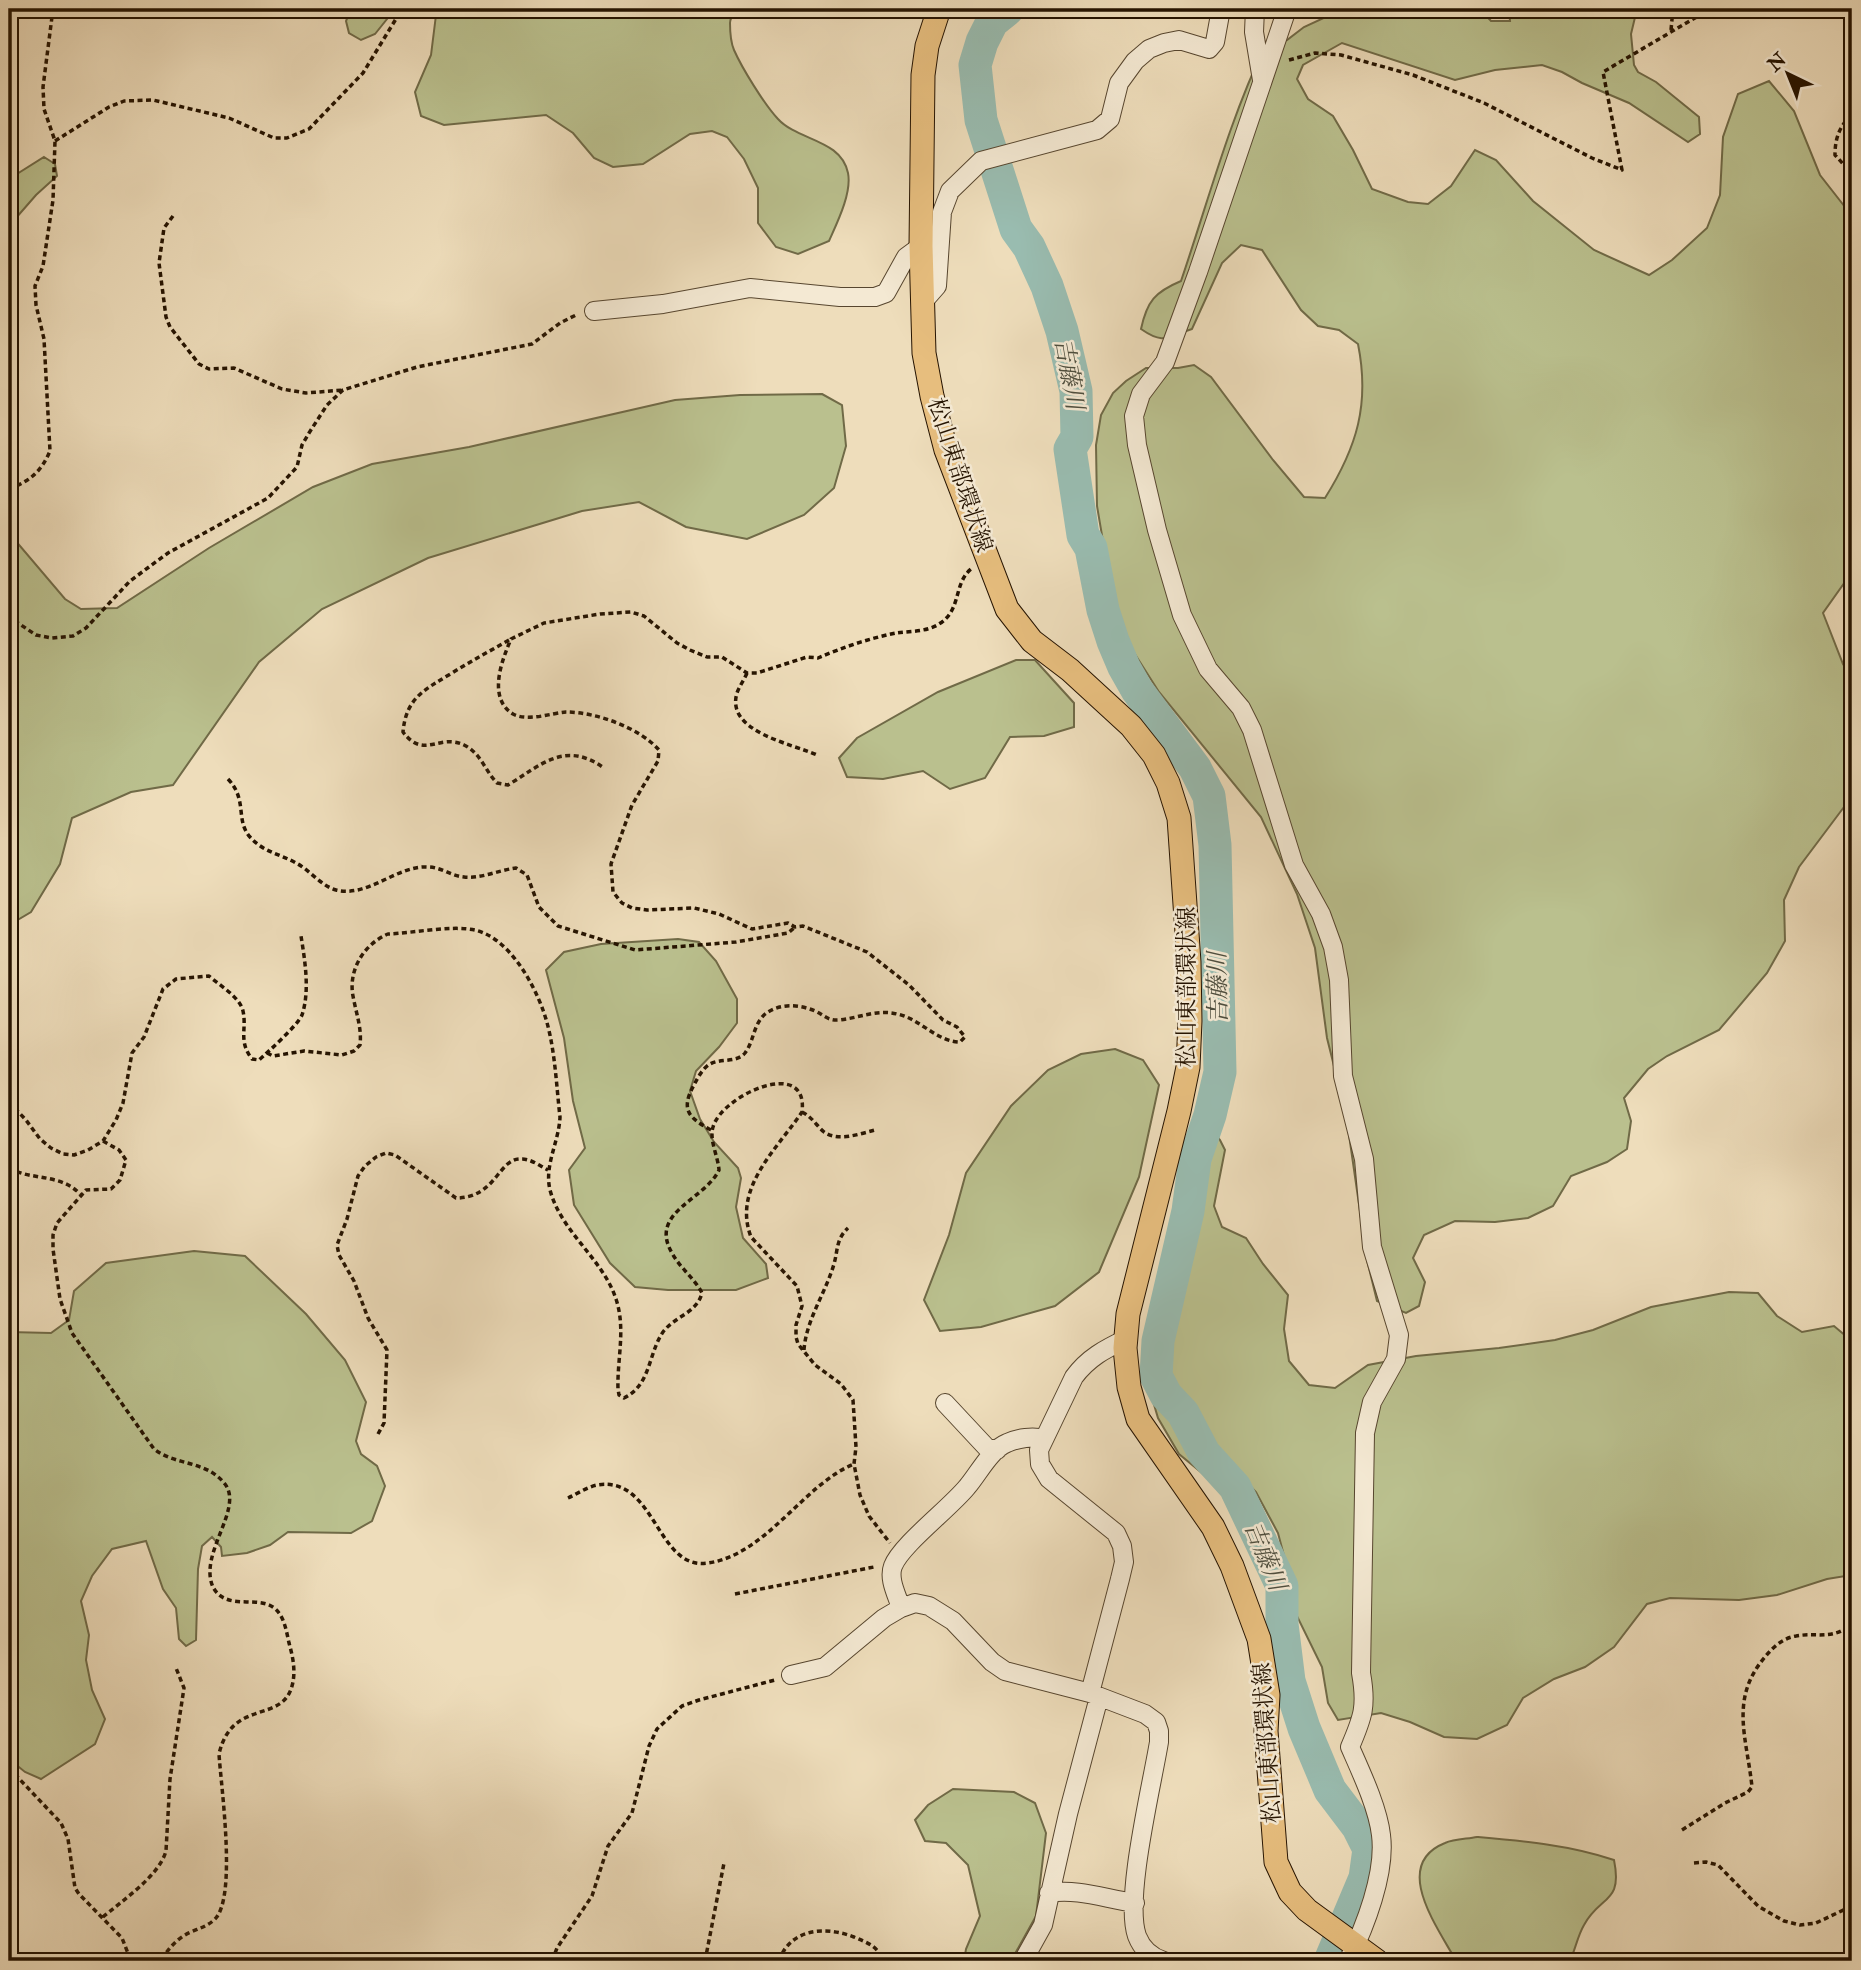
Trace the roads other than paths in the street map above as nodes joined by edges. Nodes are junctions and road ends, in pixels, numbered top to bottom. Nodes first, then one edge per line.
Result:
1 (939, 9) edge
2 (1221, 9) edge
3 (1255, 9) edge
4 (1287, 9) edge
5 (1262, 80) junction
6 (921, 246) junction
7 (923, 302) junction
8 (594, 311) road end
9 (1126, 1339) junction
10 (945, 1403) dead end
11 (1044, 1440) junction
12 (997, 1450) junction
13 (901, 1608) junction
14 (791, 1675) road end
15 (1094, 1695) junction
16 (1049, 1893) junction
17 (1135, 1903) junction
18 (1348, 1945) edge
19 (1139, 1954) edge
20 (1023, 1961) edge
21 (1164, 1961) edge
22 (1377, 1961) edge

1 - 6 main road, 松山東部環状線
2 - 7 street
3 - 5 street
4 - 5 street
5 - 18 street
6 - 7 main road, 松山東部環状線
6 - 8 street
7 - 9 main road, 松山東部環状線
9 - 11 street
9 - 18 main road, 松山東部環状線
10 - 12 street
11 - 12 street
11 - 15 street
12 - 13 street
13 - 14 street
13 - 15 street
15 - 16 street
15 - 17 street
16 - 17 street
16 - 20 street
17 - 19 street
18 - 22 main road, 松山東部環状線
19 - 21 street

